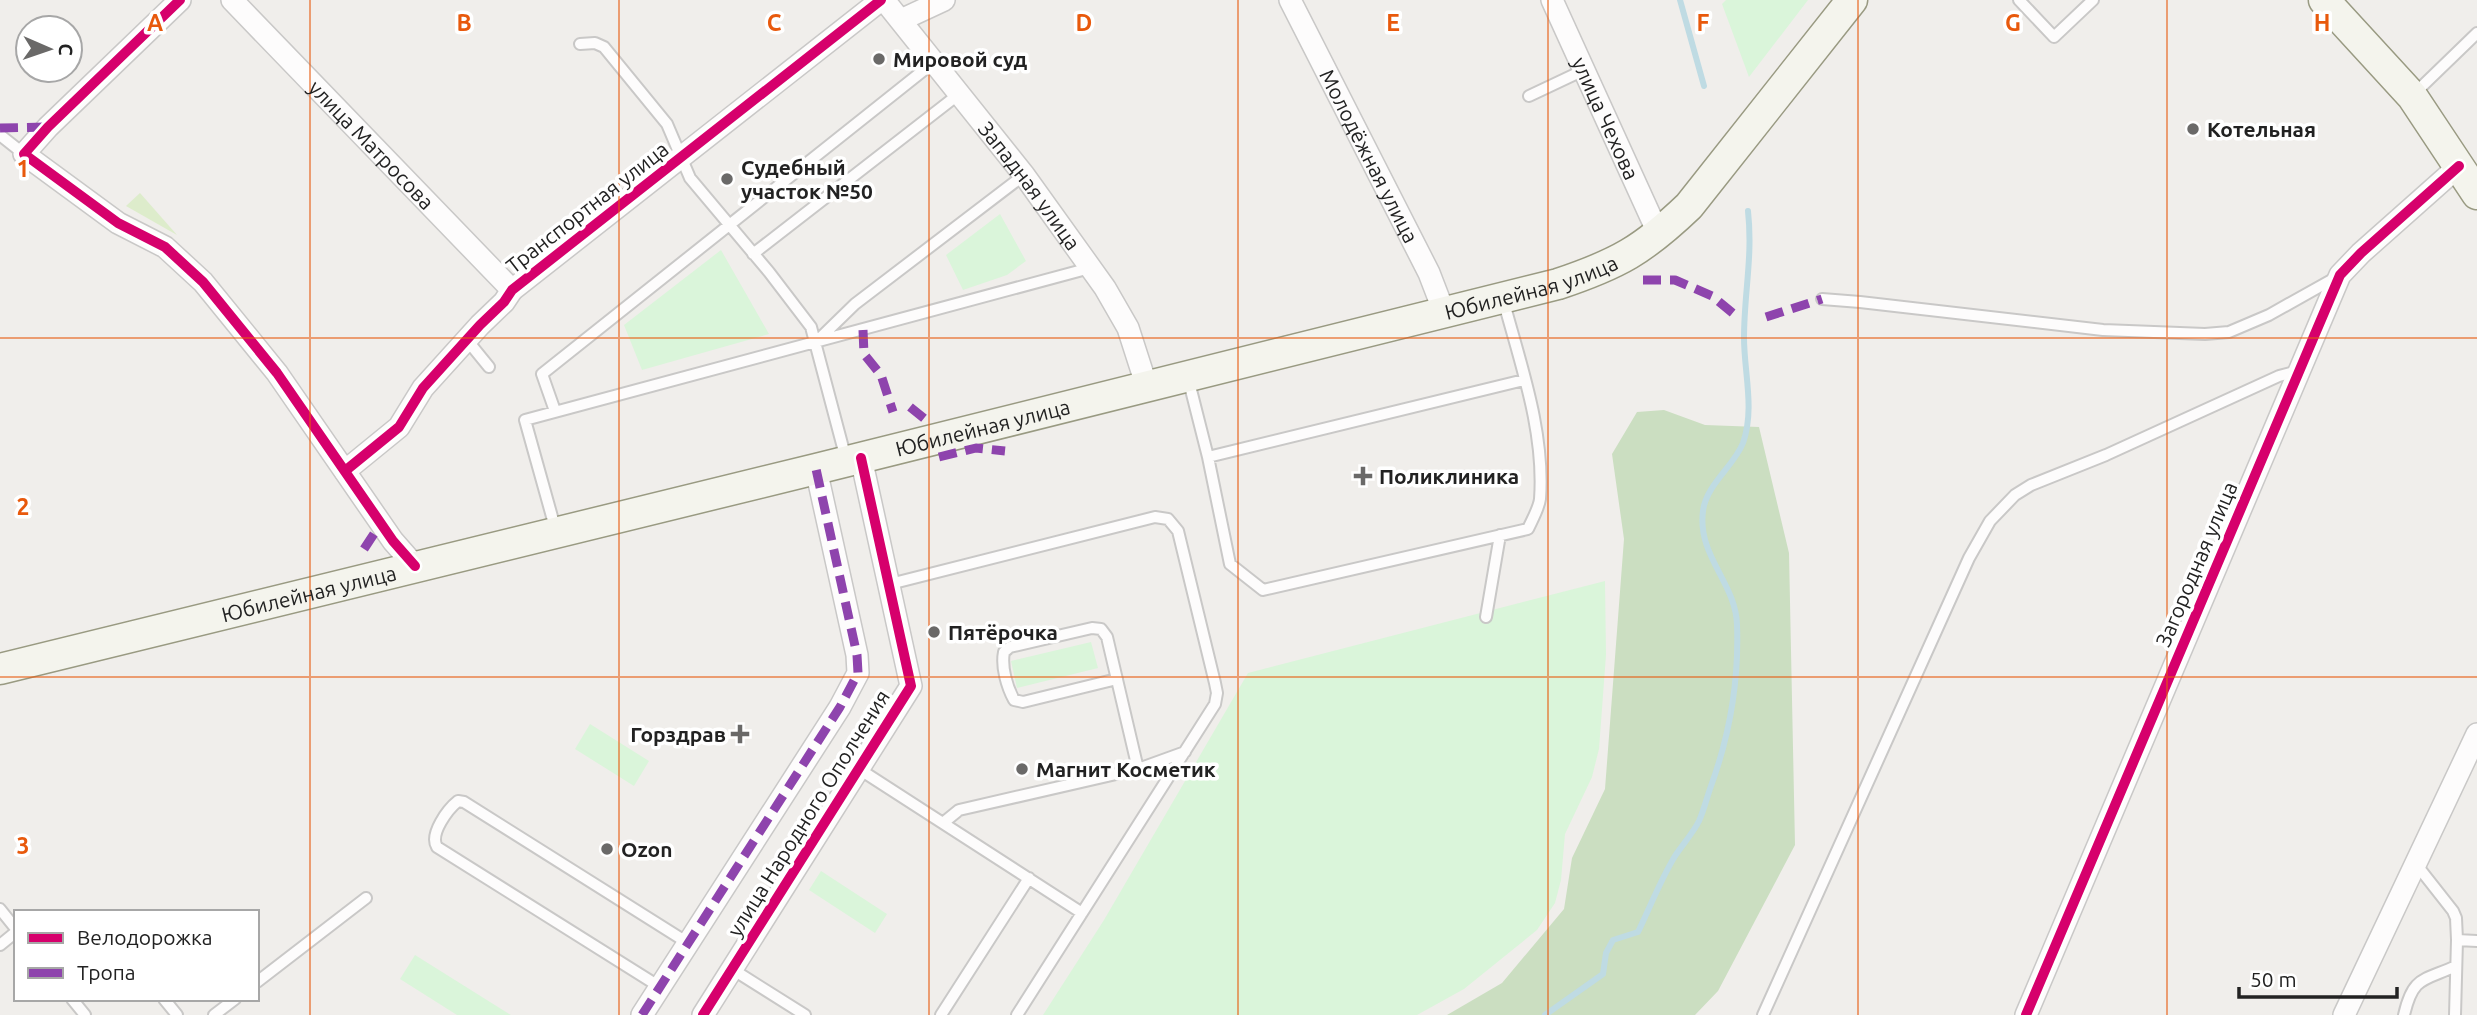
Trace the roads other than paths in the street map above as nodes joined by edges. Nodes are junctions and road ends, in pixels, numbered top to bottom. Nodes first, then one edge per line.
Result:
1 (180, 0) edge
2 (232, 0) edge
3 (883, 0) edge
4 (944, 0) edge
5 (1290, 0) edge
6 (1552, 0) edge
7 (1852, 0) edge
8 (2019, 0) edge
9 (2093, 0) edge
10 (2324, 0) edge
11 (901, 20) junction
12 (2477, 33) edge
13 (580, 44) dead end
14 (934, 62) junction
15 (1584, 70) junction
16 (959, 94) junction
17 (1529, 96) dead end
18 (2412, 96) junction
19 (0, 135) edge
20 (24, 153) junction
21 (681, 157) junction
22 (1024, 175) junction
23 (2471, 184) edge
24 (729, 225) junction
25 (1659, 235) junction
26 (753, 254) junction
27 (1090, 268) junction
28 (2340, 275) junction
29 (512, 290) junction
30 (1503, 298) junction
31 (1822, 299) dead end
32 (1444, 312) junction
33 (467, 340) junction
34 (815, 343) junction
35 (489, 366) dead end
36 (2299, 371) junction
37 (1188, 376) junction
38 (1524, 380) junction
39 (1147, 387) junction
40 (555, 411) junction
41 (1208, 457) junction
42 (854, 460) junction
43 (816, 469) junction
44 (345, 471) junction
45 (556, 532) junction
46 (1500, 535) junction
47 (415, 566) junction
48 (890, 584) junction
49 (1486, 617) dead end
50 (0, 668) edge
51 (1117, 679) junction
52 (2477, 734) edge
53 (1185, 752) junction
54 (859, 769) junction
55 (1138, 769) junction
56 (943, 824) junction
57 (2416, 864) junction
58 (1029, 878) junction
59 (366, 898) dead end
60 (0, 909) edge
61 (1082, 913) junction
62 (14, 927) edge
63 (14, 932) edge
64 (2457, 940) junction
65 (2477, 941) edge
66 (688, 943) junction
67 (0, 945) edge
68 (2456, 966) junction
69 (732, 969) junction
70 (259, 980) edge
71 (660, 987) junction
72 (74, 1001) edge
73 (166, 1001) edge
74 (232, 1001) edge
75 (85, 1015) edge
76 (177, 1015) edge
77 (214, 1015) edge
78 (642, 1015) edge
79 (703, 1015) edge
80 (804, 1015) edge
81 (941, 1015) edge
82 (1017, 1015) edge
83 (1763, 1015) edge
84 (2025, 1015) edge
85 (2344, 1015) edge
86 (2404, 1015) edge
87 (2455, 1015) edge

1 - 20 street
2 - 29 street, улица Матросова
3 - 11 street, Западная улица
3 - 21 street, Транспортная улица
4 - 11 street
5 - 32 street, Молодёжная улица
6 - 15 street, улица Чехова
7 - 25 main road, Юбилейная улица
8 - 9 lane
10 - 18 main road
11 - 14 street, Западная улица
12 - 18 lane
13 - 21 lane
14 - 16 street, Западная улица
14 - 24 lane
15 - 17 lane
15 - 25 street, улица Чехова
16 - 22 street, Западная улица
16 - 26 lane
18 - 23 main road
19 - 20 lane
20 - 44 street
21 - 24 lane
21 - 29 street, Транспортная улица
22 - 27 street, Западная улица
22 - 34 lane
23 - 28 street, Загородная улица
24 - 26 lane
24 - 40 lane
25 - 30 main road, Юбилейная улица
26 - 34 lane
27 - 34 lane
27 - 39 street, Западная улица
28 - 31 lane
28 - 36 street, Загородная улица
29 - 33 street, Транспортная улица
30 - 32 main road, Юбилейная улица
30 - 38 lane
32 - 37 main road, Юбилейная улица
33 - 35 lane
33 - 44 street, Транспортная улица
34 - 40 lane
34 - 42 lane
36 - 83 lane
36 - 84 street, Загородная улица
37 - 39 main road, Юбилейная улица
37 - 41 lane
38 - 41 lane
38 - 46 lane
39 - 42 main road, Юбилейная улица
40 - 45 lane
41 - 46 lane
42 - 43 main road, Юбилейная улица
42 - 48 street, улица Народного Ополчения
43 - 45 main road, Юбилейная улица
43 - 66 street, улица Народного Ополчения
44 - 47 street
45 - 47 main road, Юбилейная улица
46 - 49 lane
47 - 50 main road, Юбилейная улица
48 - 53 lane
48 - 54 street, улица Народного Ополчения
51 - 51 lane
51 - 55 lane
52 - 57 street
53 - 55 lane
53 - 61 lane
54 - 56 lane
54 - 69 street, улица Народного Ополчения
55 - 56 lane
56 - 58 lane
57 - 64 lane
57 - 85 street
58 - 61 lane
58 - 81 lane
59 - 70 lane
60 - 62 lane
61 - 82 lane
63 - 67 lane
64 - 65 lane
64 - 68 lane
66 - 71 street, улица Народного Ополчения
66 - 71 lane
68 - 86 lane
68 - 87 lane
69 - 79 street, улица Народного Ополчения
69 - 80 lane
71 - 78 street, улица Народного Ополчения
72 - 75 lane
73 - 76 lane
74 - 77 lane

